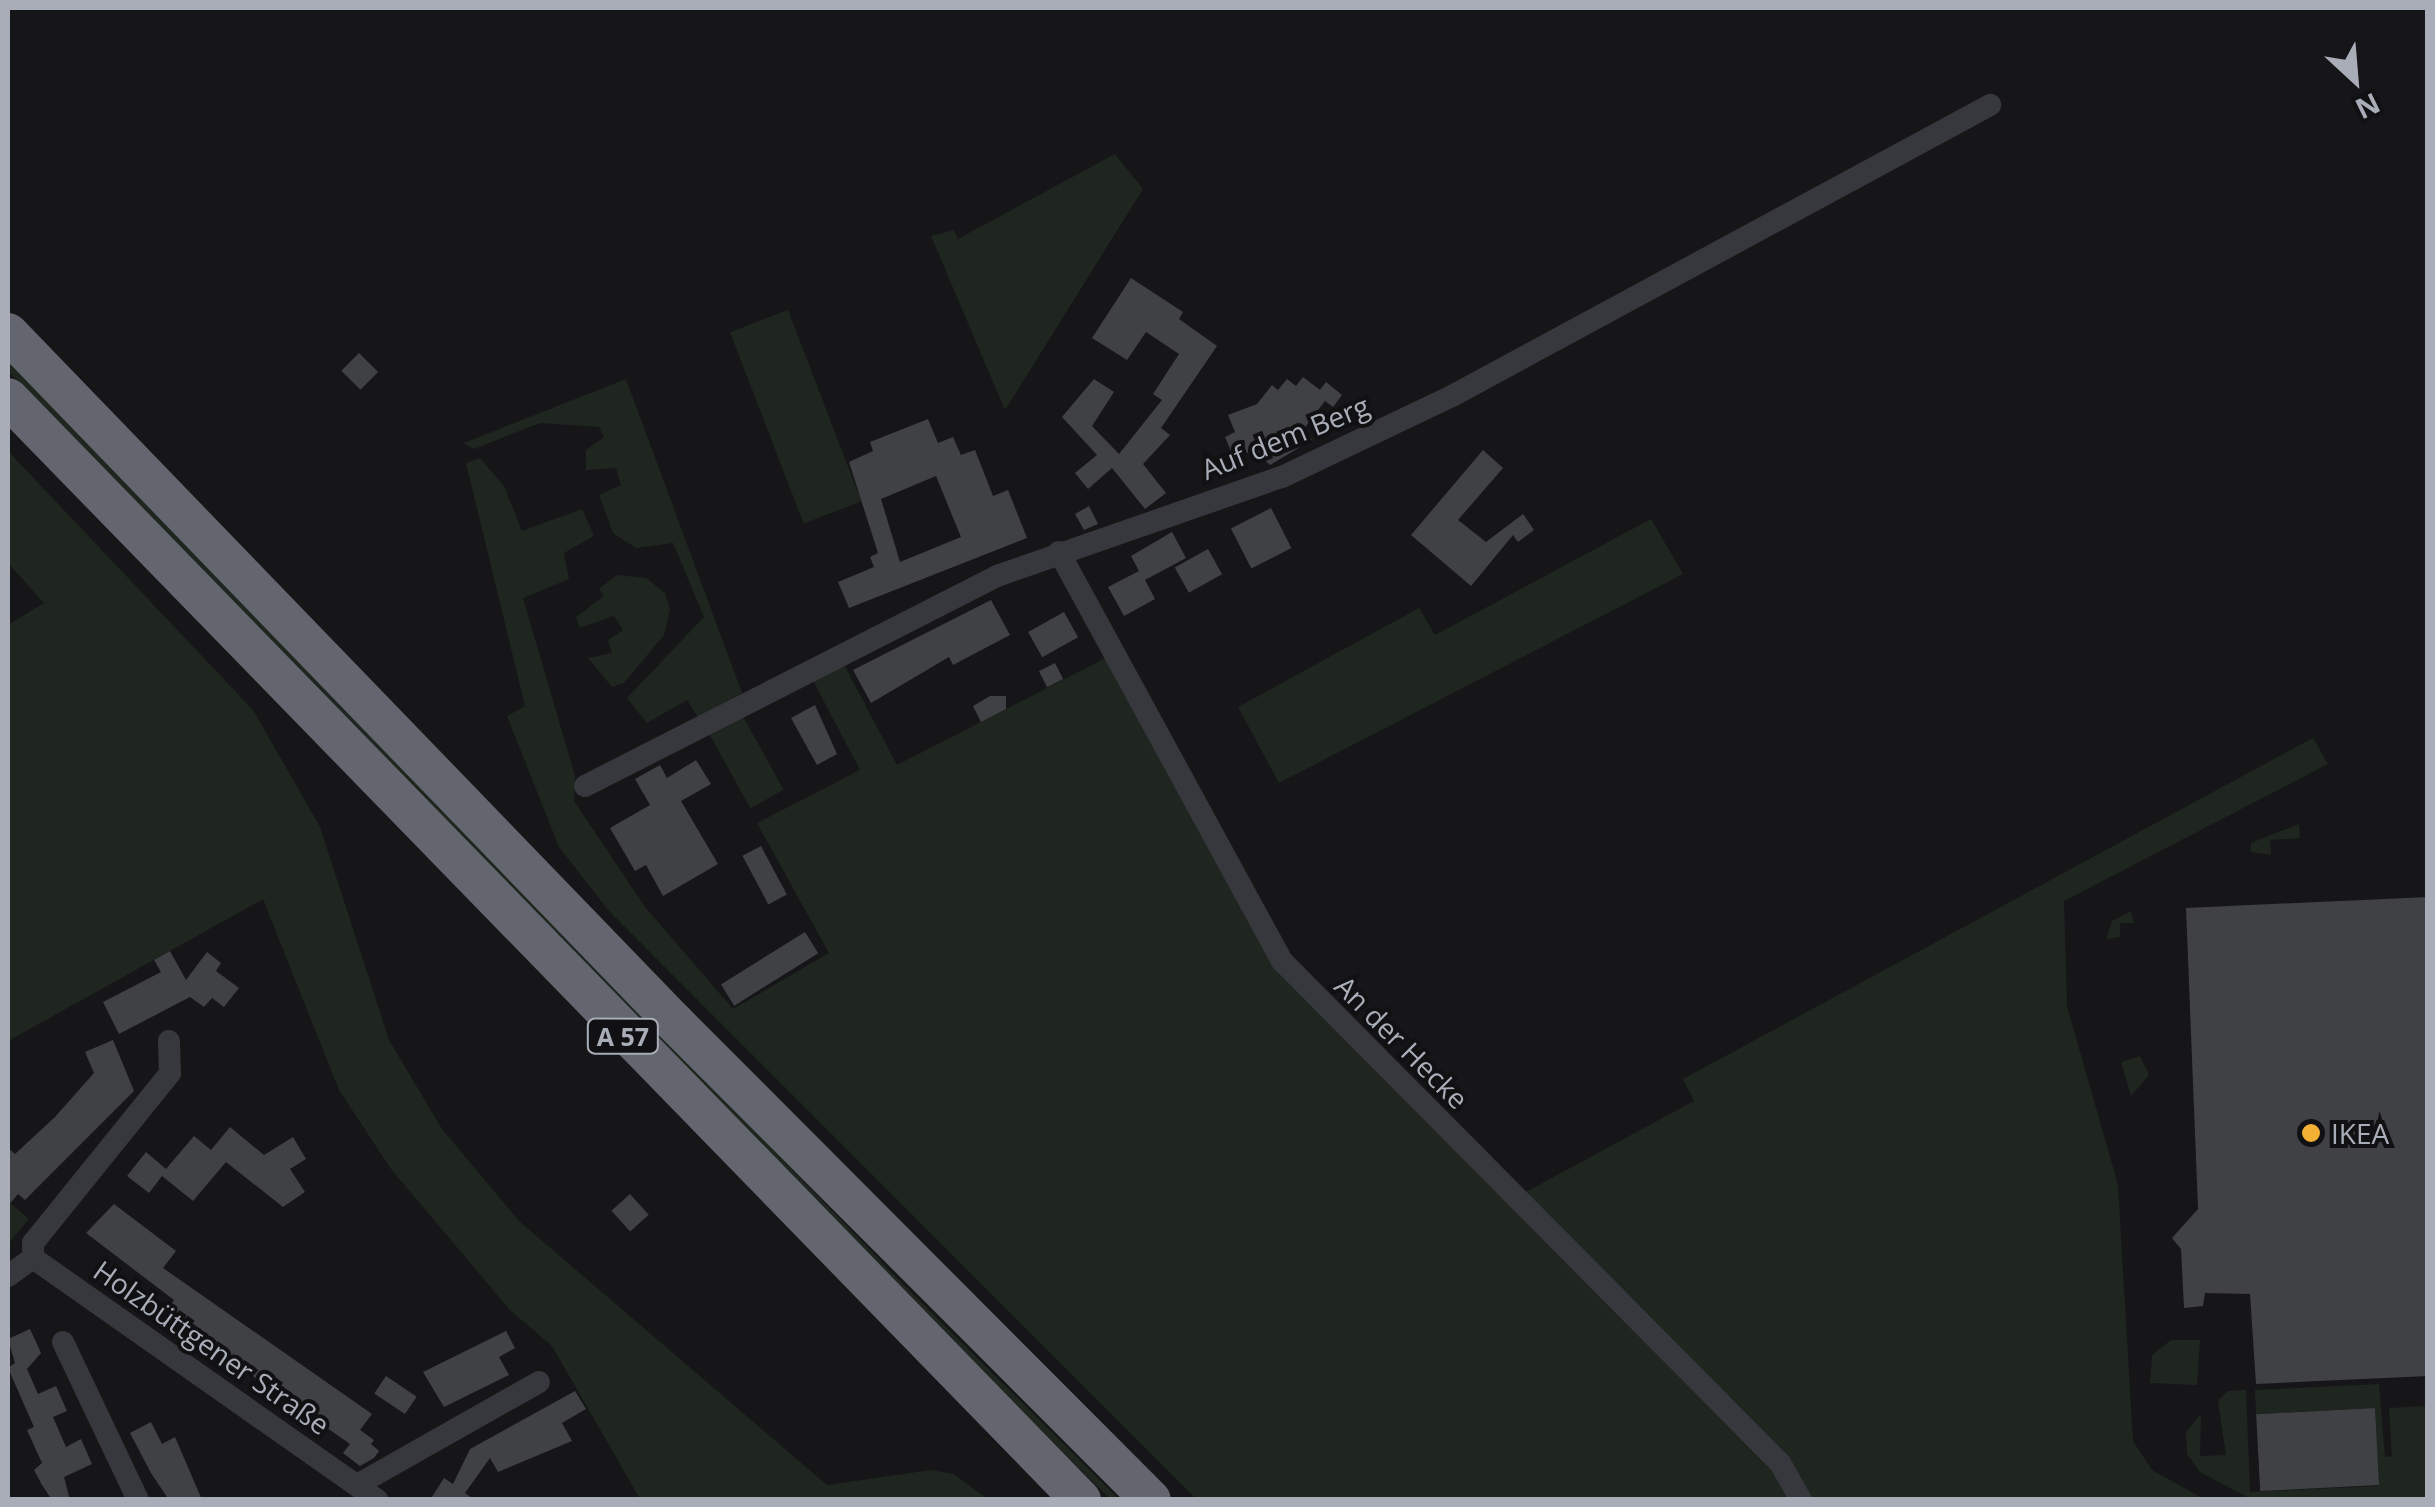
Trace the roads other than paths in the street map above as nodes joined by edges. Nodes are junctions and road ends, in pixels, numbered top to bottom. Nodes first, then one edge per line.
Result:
1 (1990, 105) dead end
2 (8, 333) edge
3 (8, 398) edge
4 (1060, 552) junction
5 (585, 786) dead end
6 (169, 1041) dead end
7 (33, 1258) junction
8 (8, 1276) edge
9 (63, 1342) dead end
10 (539, 1382) dead end
11 (356, 1485) junction
12 (138, 1500) edge
13 (376, 1500) edge
14 (1081, 1500) edge
15 (1151, 1500) edge
16 (1801, 1500) edge

1 - 4 street, Auf dem Berg
2 - 15 highway, A 57
3 - 14 highway, A 57
4 - 5 street, Auf dem Berg
4 - 16 street, An der Hecke
6 - 7 street
7 - 8 street
7 - 11 street, Holzbüttgener Straße
9 - 12 street
10 - 11 street
11 - 13 street, Holzbüttgener Straße

